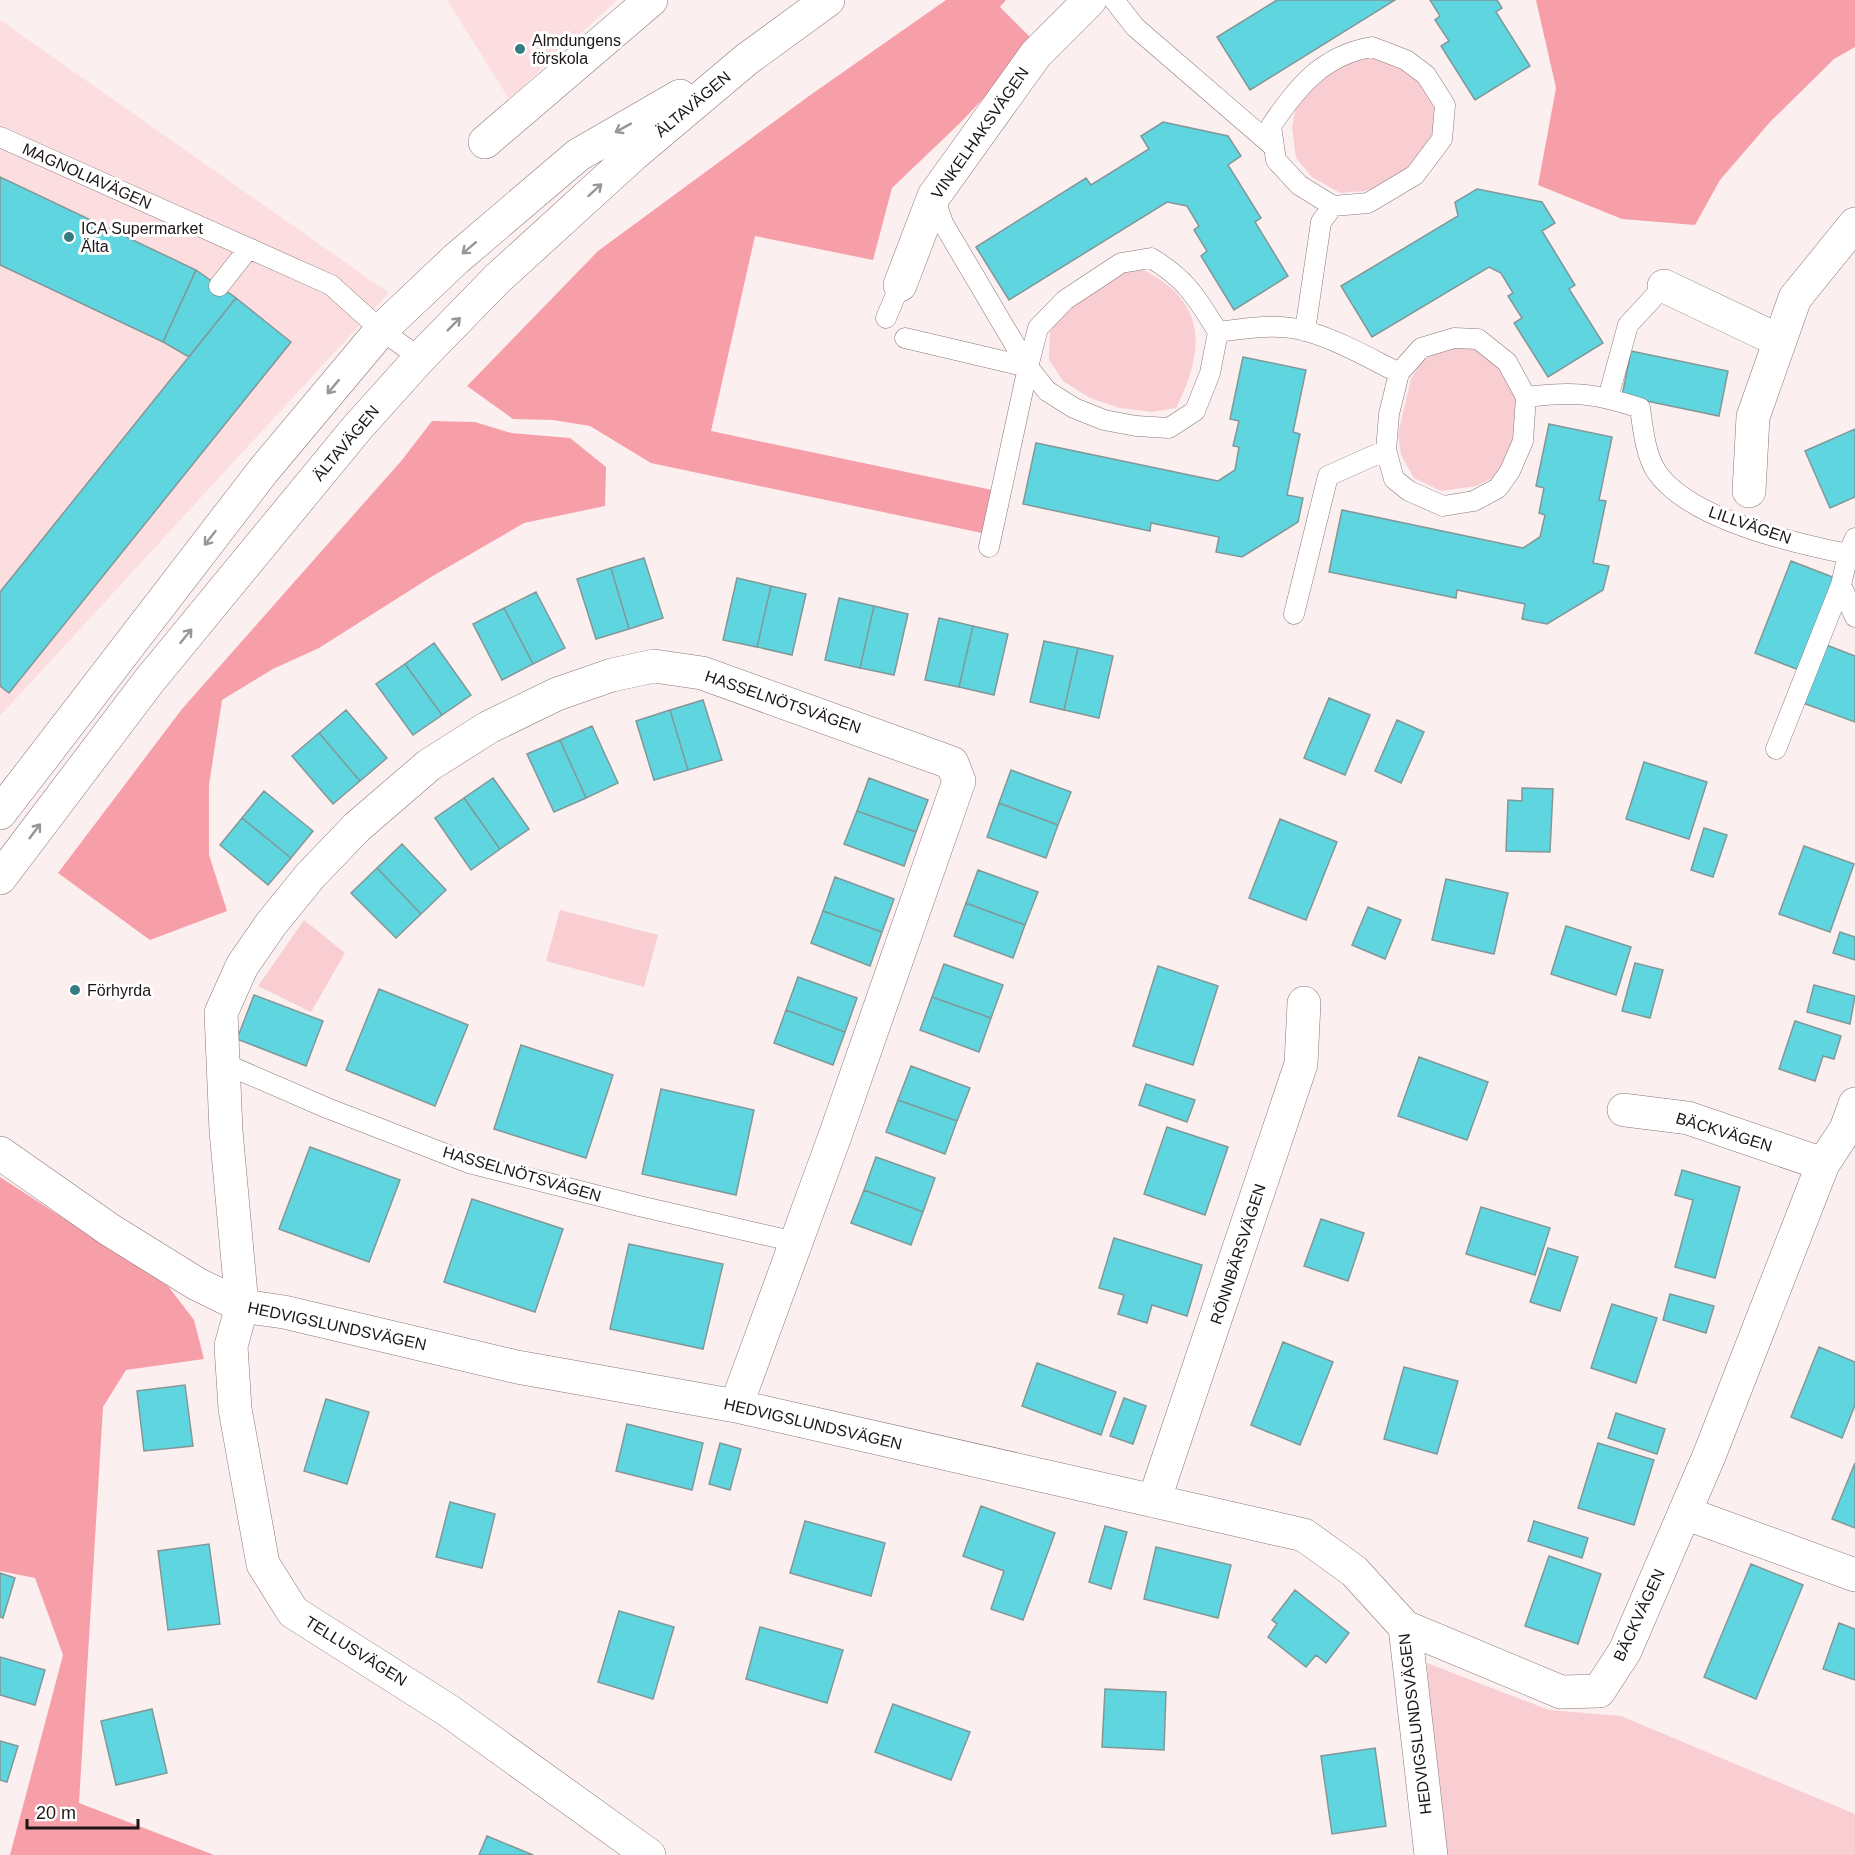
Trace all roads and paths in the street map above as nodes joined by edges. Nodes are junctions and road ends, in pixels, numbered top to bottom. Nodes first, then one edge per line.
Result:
1 (651, 0) edge
2 (828, 0) edge
3 (1090, 0) edge
4 (1113, 0) edge
5 (747, 59) junction
6 (0, 137) edge
7 (485, 142) dead end
8 (1274, 147) junction
9 (1333, 206) junction
10 (938, 209) junction
11 (1855, 224) edge
12 (249, 248) junction
13 (900, 285) joint
14 (219, 286) dead end
15 (1664, 286) joint
16 (886, 318) dead end
17 (381, 330) junction
18 (1305, 331) junction
19 (1218, 332) junction
20 (905, 338) dead end
21 (1780, 341) junction
22 (420, 358) junction
23 (1028, 367) junction
24 (1399, 374) junction
25 (1526, 397) junction
26 (1608, 398) junction
27 (1386, 450) junction
28 (1749, 491) dead end
29 (1851, 546) edge
30 (988, 547) dead end
31 (1841, 585) junction
32 (1294, 614) dead end
33 (1855, 616) edge
34 (1776, 749) dead end
35 (0, 813) edge
36 (0, 878) edge
37 (1304, 1003) dead end
38 (223, 1063) junction
39 (1855, 1104) edge
40 (1624, 1110) dead end
41 (0, 1152) edge
42 (1823, 1164) junction
43 (796, 1242) junction
44 (242, 1306) junction
45 (736, 1406) junction
46 (1154, 1501) junction
47 (1685, 1513) junction
48 (1855, 1575) edge
49 (1405, 1627) junction
50 (649, 1855) edge
51 (1431, 1855) edge

1 - 7 street
2 - 5 street, ÄLTAVÄGEN
3 - 10 street, VINKELHAKSVÄGEN
4 - 8 lane
5 -> 17 street, ÄLTAVÄGEN
22 -> 5 street, ÄLTAVÄGEN
6 - 12 lane, MAGNOLIAVÄGEN
8 - 9 lane
8 - 9 lane
9 - 18 lane
10 - 13 street, VINKELHAKSVÄGEN
10 - 23 lane, VINKELHAKSVÄGEN
11 - 21 street, LILLVÄGEN
12 - 14 lane
12 - 17 lane, MAGNOLIAVÄGEN
13 - 16 lane
15 - 21 street
15 - 26 lane
17 - 22 lane, MAGNOLIAVÄGEN
17 -> 35 street, ÄLTAVÄGEN
18 - 19 lane
18 - 24 lane
19 - 23 lane, VINKELHAKSVÄGEN
19 - 23 lane
20 - 23 lane
21 - 28 street, LILLVÄGEN
36 -> 22 street, ÄLTAVÄGEN
23 - 30 lane
24 - 25 lane
24 - 27 lane
25 - 26 lane, LILLVÄGEN
25 - 27 lane
26 - 29 lane, LILLVÄGEN
27 - 32 lane
29 - 31 lane, LILLVÄGEN
31 - 33 lane
31 - 34 lane, LILLVÄGEN
37 - 46 street, RÖNNBÄRSVÄGEN
38 - 43 lane, HASSELNÖTSVÄGEN
38 - 43 street, HASSELNÖTSVÄGEN
38 - 44 street, HASSELNÖTSVÄGEN
39 - 42 street, BÄCKVÄGEN
40 - 42 street, BÄCKVÄGEN
41 - 44 street, HEDVIGSLUNDSVÄGEN
42 - 47 street, BÄCKVÄGEN
43 - 45 street, HASSELNÖTSVÄGEN
44 - 45 street, HEDVIGSLUNDSVÄGEN
44 - 50 street, TELLUSVÄGEN
45 - 46 street, HEDVIGSLUNDSVÄGEN
46 - 49 street, HEDVIGSLUNDSVÄGEN
47 - 48 street
47 - 49 street, BÄCKVÄGEN
49 - 51 street, HEDVIGSLUNDSVÄGEN

